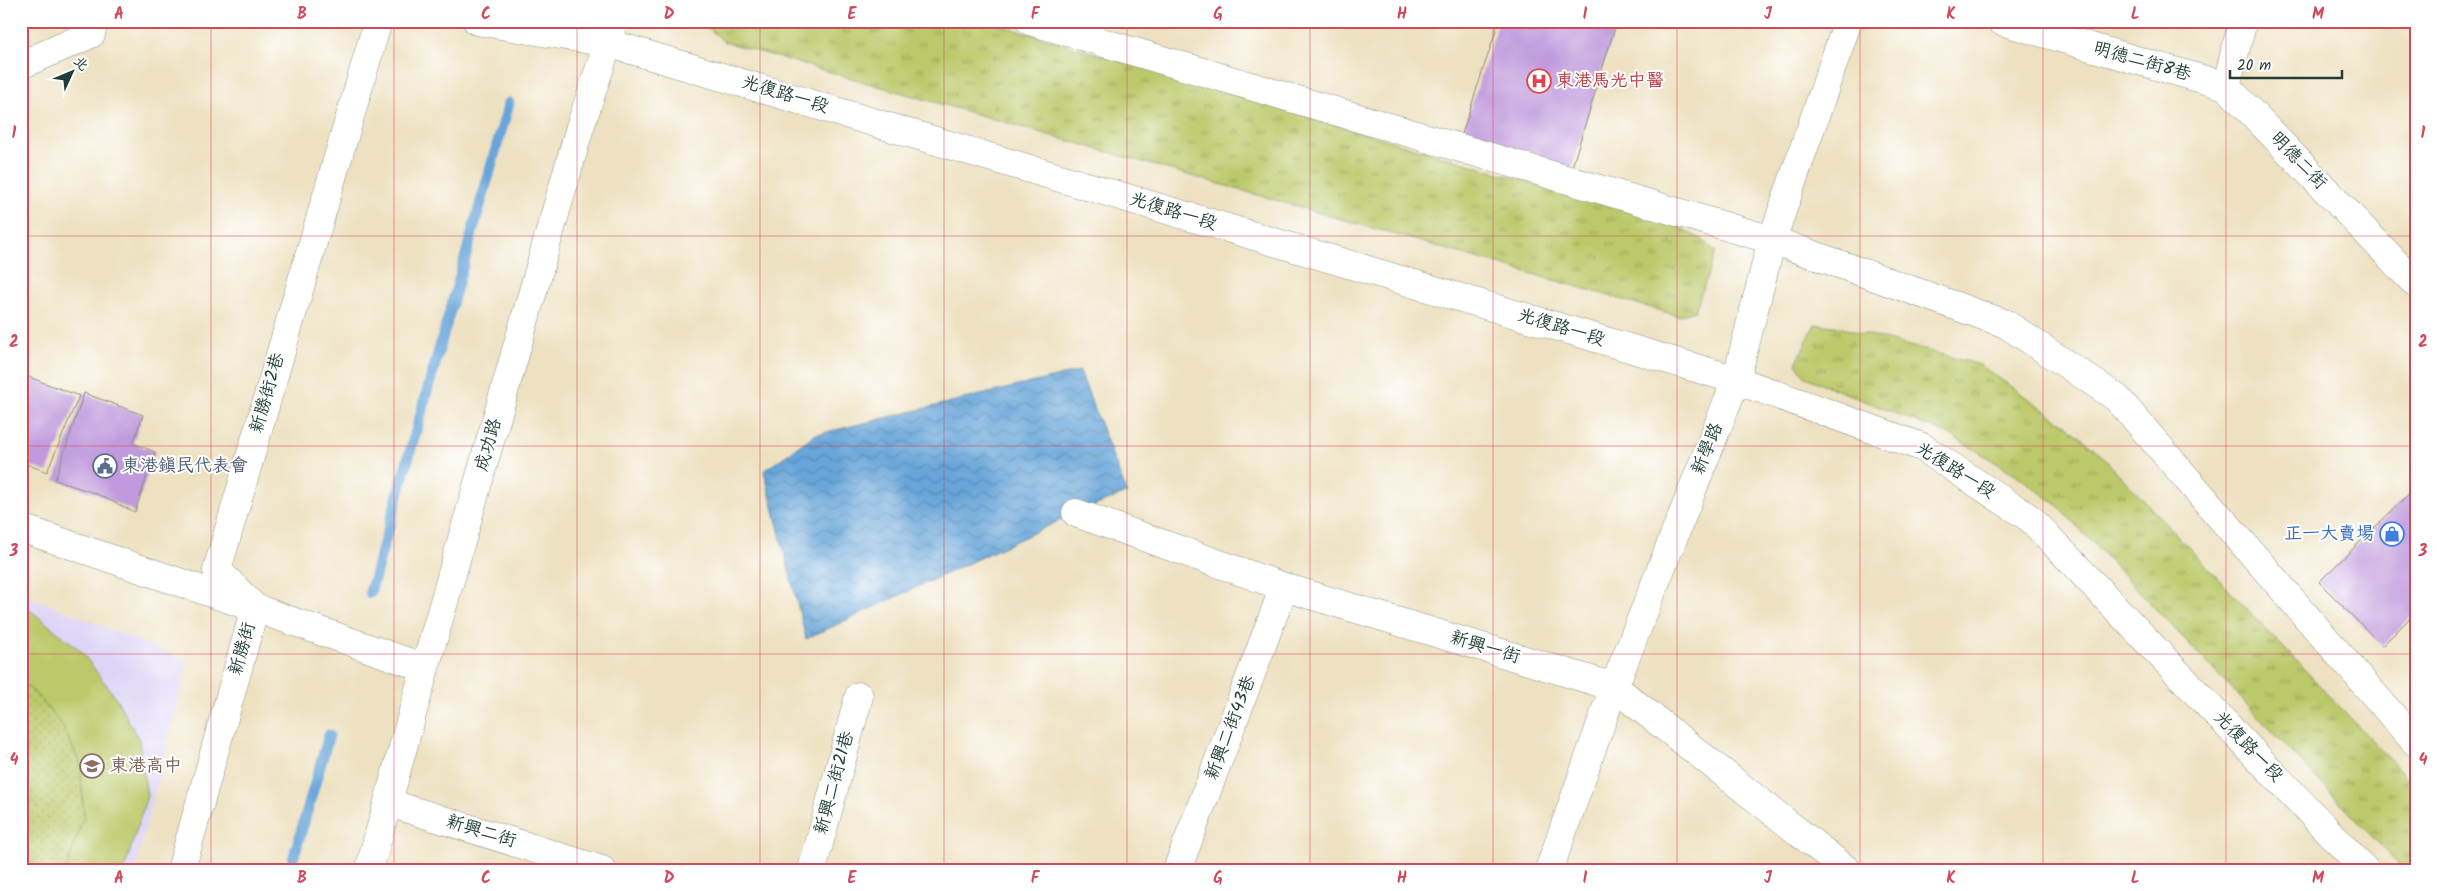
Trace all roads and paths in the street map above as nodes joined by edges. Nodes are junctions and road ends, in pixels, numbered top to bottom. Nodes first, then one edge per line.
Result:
1 (94, 21) edge
2 (378, 21) edge
3 (477, 21) edge
4 (1030, 21) edge
5 (1848, 21) edge
6 (2001, 21) edge
7 (2243, 21) edge
8 (611, 32) edge
9 (21, 65) edge
10 (2226, 86) junction
11 (1772, 240) junction
12 (2416, 284) edge
13 (1736, 380) junction
14 (1076, 513) dead end
15 (21, 528) edge
16 (1284, 587) junction
17 (255, 608) junction
18 (425, 668) junction
19 (1614, 687) junction
20 (859, 696) dead end
21 (2416, 743) edge
22 (389, 803) junction
23 (181, 870) edge
24 (369, 870) edge
25 (602, 870) edge
26 (812, 870) edge
27 (1177, 870) edge
28 (1549, 870) edge
29 (1847, 870) edge
30 (2365, 870) edge

1 - 9 street
2 - 17 street, 新勝街2巷
3 - 8 street, 光復路一段
4 - 11 street
5 - 11 street, 新學路
6 - 10 street, 明德二街8巷
7 - 10 street
8 - 13 street, 光復路一段
8 - 18 street, 成功路
10 - 12 street, 明德二街
11 - 13 street, 新學路
11 - 21 street
13 - 19 street, 新學路
13 - 30 street, 光復路一段
14 - 16 street, 新興一街
15 - 17 street, 新勝街
16 - 19 street, 新興一街
16 - 27 street, 新興二街43巷
17 - 18 street, 新勝街2巷
17 - 23 street, 新勝街
18 - 22 street, 成功路
19 - 28 street, 新學路
19 - 29 street, 新興一街
20 - 26 street, 新興二街21巷
22 - 24 street, 成功路
22 - 25 street, 新興二街

